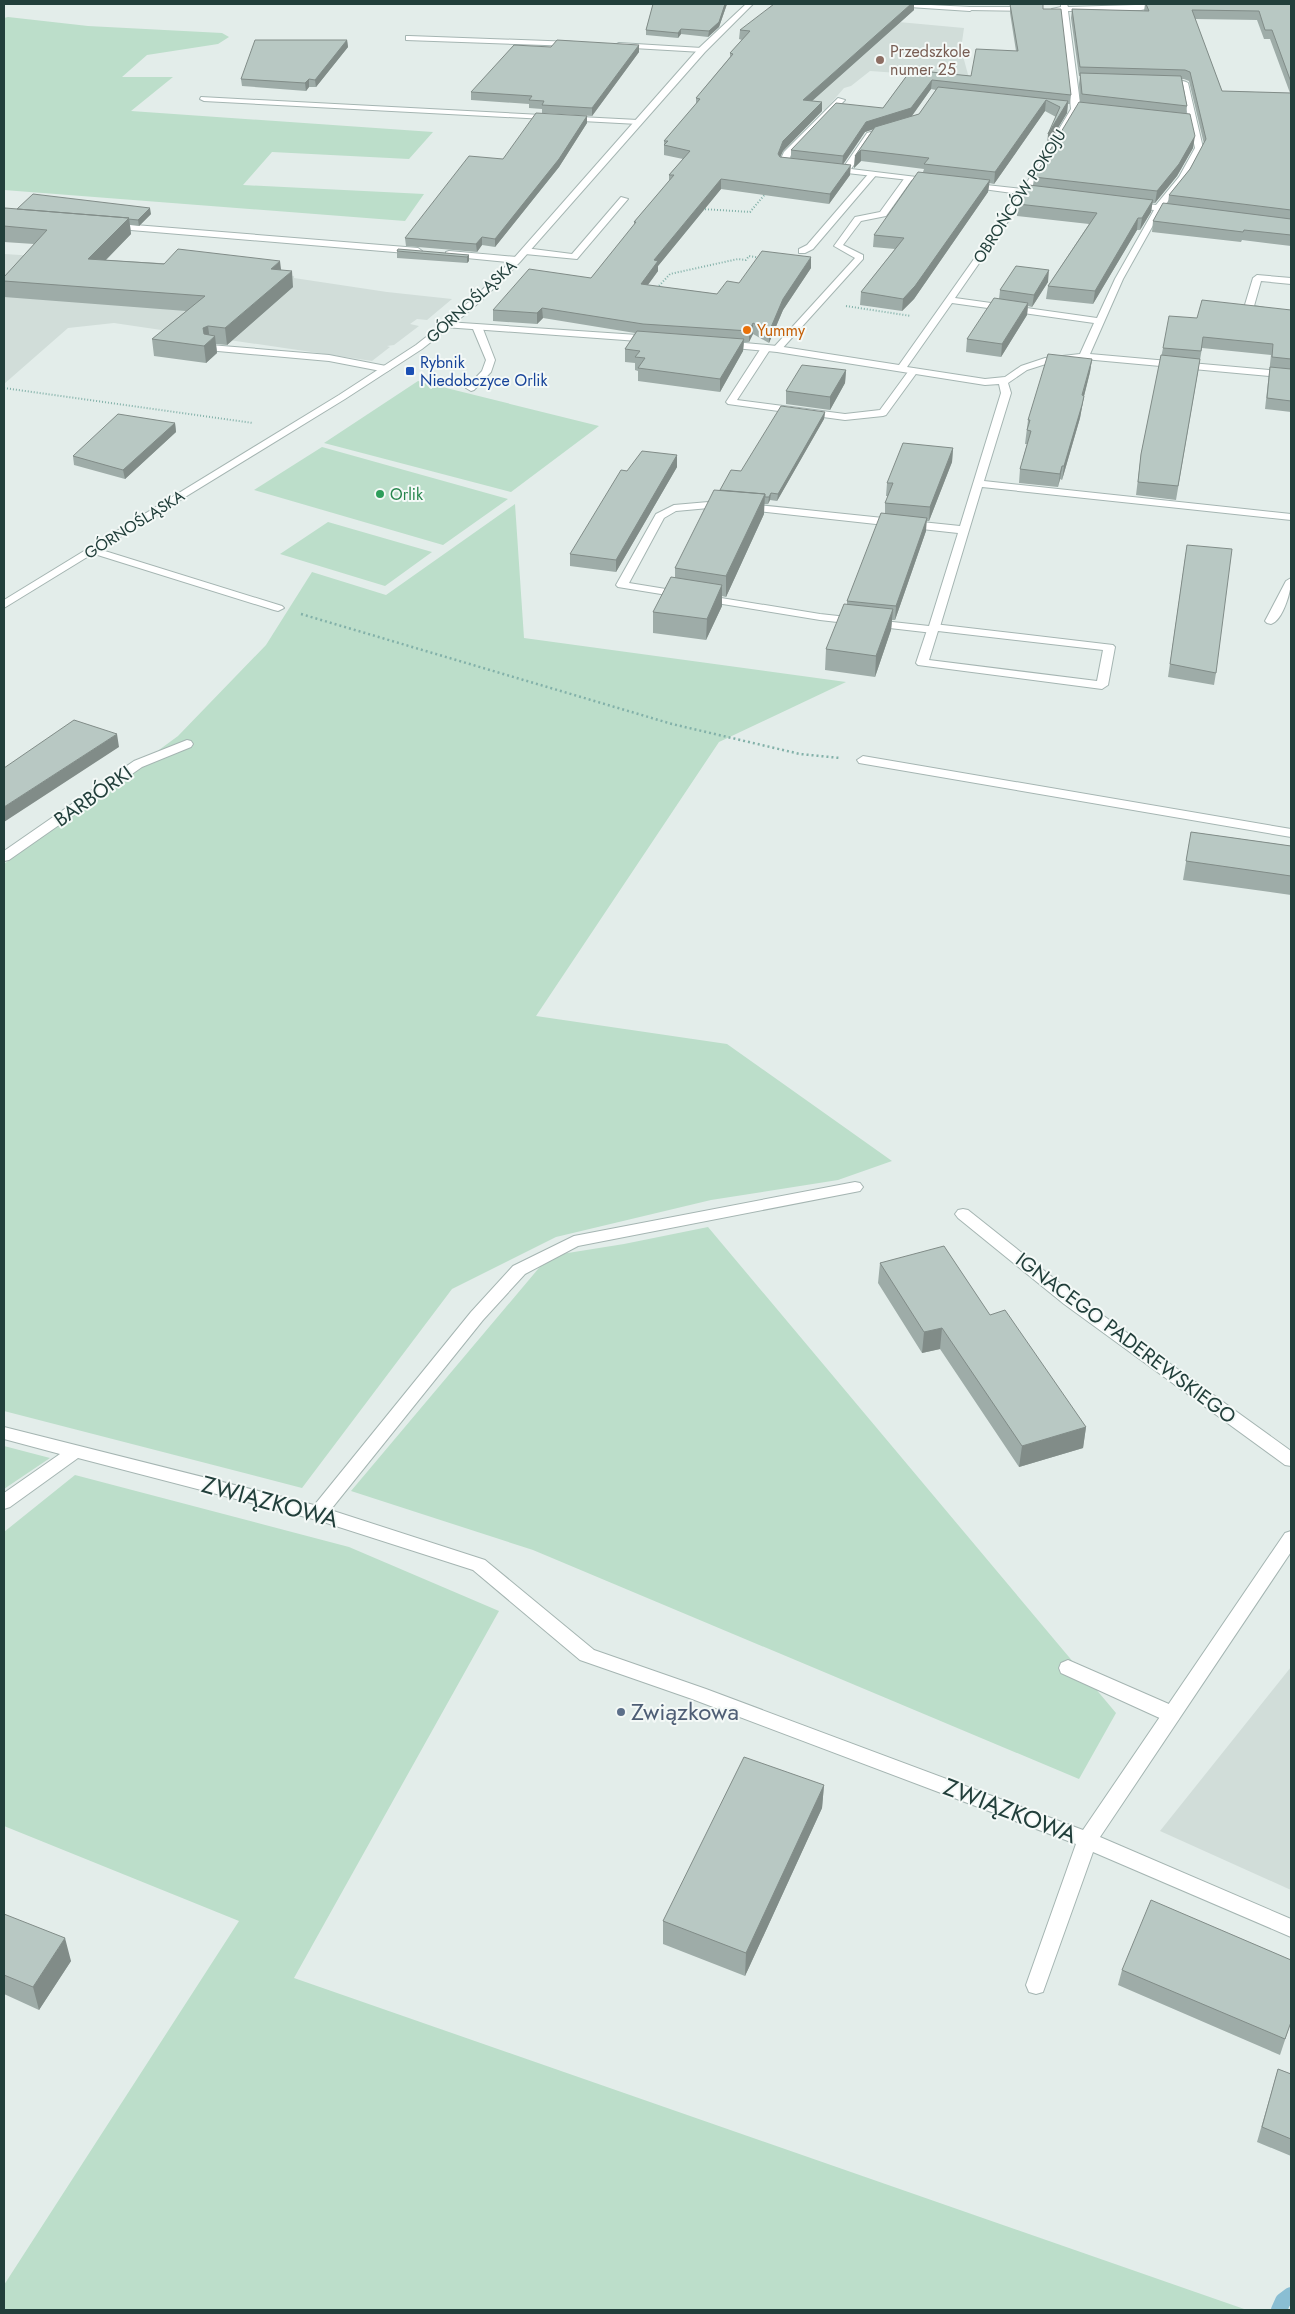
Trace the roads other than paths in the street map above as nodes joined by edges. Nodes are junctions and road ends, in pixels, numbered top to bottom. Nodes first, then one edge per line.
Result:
1 (750, 4) edge
2 (918, 4) edge
3 (1166, 4) edge
4 (1065, 7) edge
5 (1037, 9) edge
6 (1046, 9) edge
7 (409, 38) dead end
8 (586, 44) edge
9 (606, 45) edge
10 (702, 50) junction
11 (1072, 80) junction
12 (1081, 81) edge
13 (1156, 83) edge
14 (204, 99) dead end
15 (841, 100) dead end
16 (1065, 108) edge
17 (1075, 109) junction
18 (1084, 110) edge
19 (1180, 121) edge
20 (638, 122) junction
21 (1194, 122) junction
22 (897, 126) edge
23 (786, 163) edge
24 (827, 168) edge
25 (846, 170) junction
26 (873, 174) junction
27 (910, 178) junction
28 (938, 182) edge
29 (957, 184) edge
30 (1025, 192) junction
31 (1056, 196) edge
32 (624, 199) dead end
33 (1121, 204) edge
34 (1159, 208) junction
35 (1187, 212) edge
36 (101, 226) edge
37 (525, 251) junction
38 (802, 251) road end
39 (427, 252) edge
40 (436, 253) edge
41 (517, 260) junction
42 (1291, 281) edge
43 (950, 300) junction
44 (1291, 316) edge
45 (1098, 321) junction
46 (447, 325) junction
47 (478, 329) junction
48 (665, 340) edge
49 (710, 343) edge
50 (210, 348) edge
51 (766, 348) junction
52 (777, 350) junction
53 (1084, 356) junction
54 (386, 369) junction
55 (901, 369) junction
56 (913, 371) junction
57 (1291, 375) edge
58 (1002, 381) junction
59 (471, 388) dead end
60 (980, 484) junction
61 (1291, 517) edge
62 (964, 530) junction
63 (92, 550) junction
64 (1291, 581) edge
65 (4, 605) edge
66 (278, 608) road end
67 (1271, 621) dead end
68 (934, 629) junction
69 (187, 744) dead end
70 (863, 760) road end
71 (1291, 833) edge
72 (4, 857) edge
73 (855, 1187) dead end
74 (963, 1214) dead end
75 (4, 1433) edge
76 (75, 1452) junction
77 (1291, 1460) edge
78 (4, 1502) edge
79 (318, 1513) junction
80 (1291, 1538) edge
81 (1068, 1668) dead end
82 (1171, 1714) junction
83 (1087, 1840) junction
84 (1291, 1928) edge
85 (1036, 1985) dead end

1 - 10 street, GÓRNOŚLĄSKA
2 - 5 street
3 - 4 street
4 - 6 street
4 - 11 street, OBROŃCÓW POKOJU
7 - 8 street
9 - 10 street
10 - 20 street, GÓRNOŚLĄSKA
11 - 12 street
11 - 17 street, OBROŃCÓW POKOJU
13 - 21 street
14 - 20 street
15 - 23 street
16 - 17 street
17 - 18 street
17 - 30 street, OBROŃCÓW POKOJU
19 - 21 street
20 - 37 street, GÓRNOŚLĄSKA
21 - 34 street
22 - 25 street
24 - 25 street
25 - 26 street
26 - 27 street
26 - 38 street
27 - 28 street
27 - 52 street
29 - 30 street
30 - 31 street
30 - 43 street, OBROŃCÓW POKOJU
32 - 37 street
33 - 34 street
34 - 35 street
34 - 45 street
36 - 39 street
37 - 41 street, GÓRNOŚLĄSKA
40 - 41 street
41 - 46 street, GÓRNOŚLĄSKA
42 - 44 street
43 - 45 street
43 - 55 street, OBROŃCÓW POKOJU
45 - 53 street
46 - 47 street
46 - 54 street, GÓRNOŚLĄSKA
47 - 48 street
47 - 59 street
49 - 51 street
50 - 54 street
51 - 52 street
51 - 56 street
52 - 55 street
53 - 57 street
53 - 58 street
54 - 63 street, GÓRNOŚLĄSKA
55 - 56 street
56 - 58 street
58 - 60 street
60 - 61 street
60 - 62 street
62 - 68 street
62 - 68 street
63 - 65 street, GÓRNOŚLĄSKA
63 - 66 street
64 - 67 street
68 - 68 street
69 - 72 street, BARBÓRKI
70 - 71 street
73 - 79 street
74 - 77 street, IGNACEGO PADEREWSKIEGO
75 - 76 street, ZWIĄZKOWA
76 - 78 street
76 - 79 street, ZWIĄZKOWA
79 - 83 street, ZWIĄZKOWA
80 - 82 street
81 - 82 street
82 - 83 street
83 - 84 street, ZWIĄZKOWA
83 - 85 street

